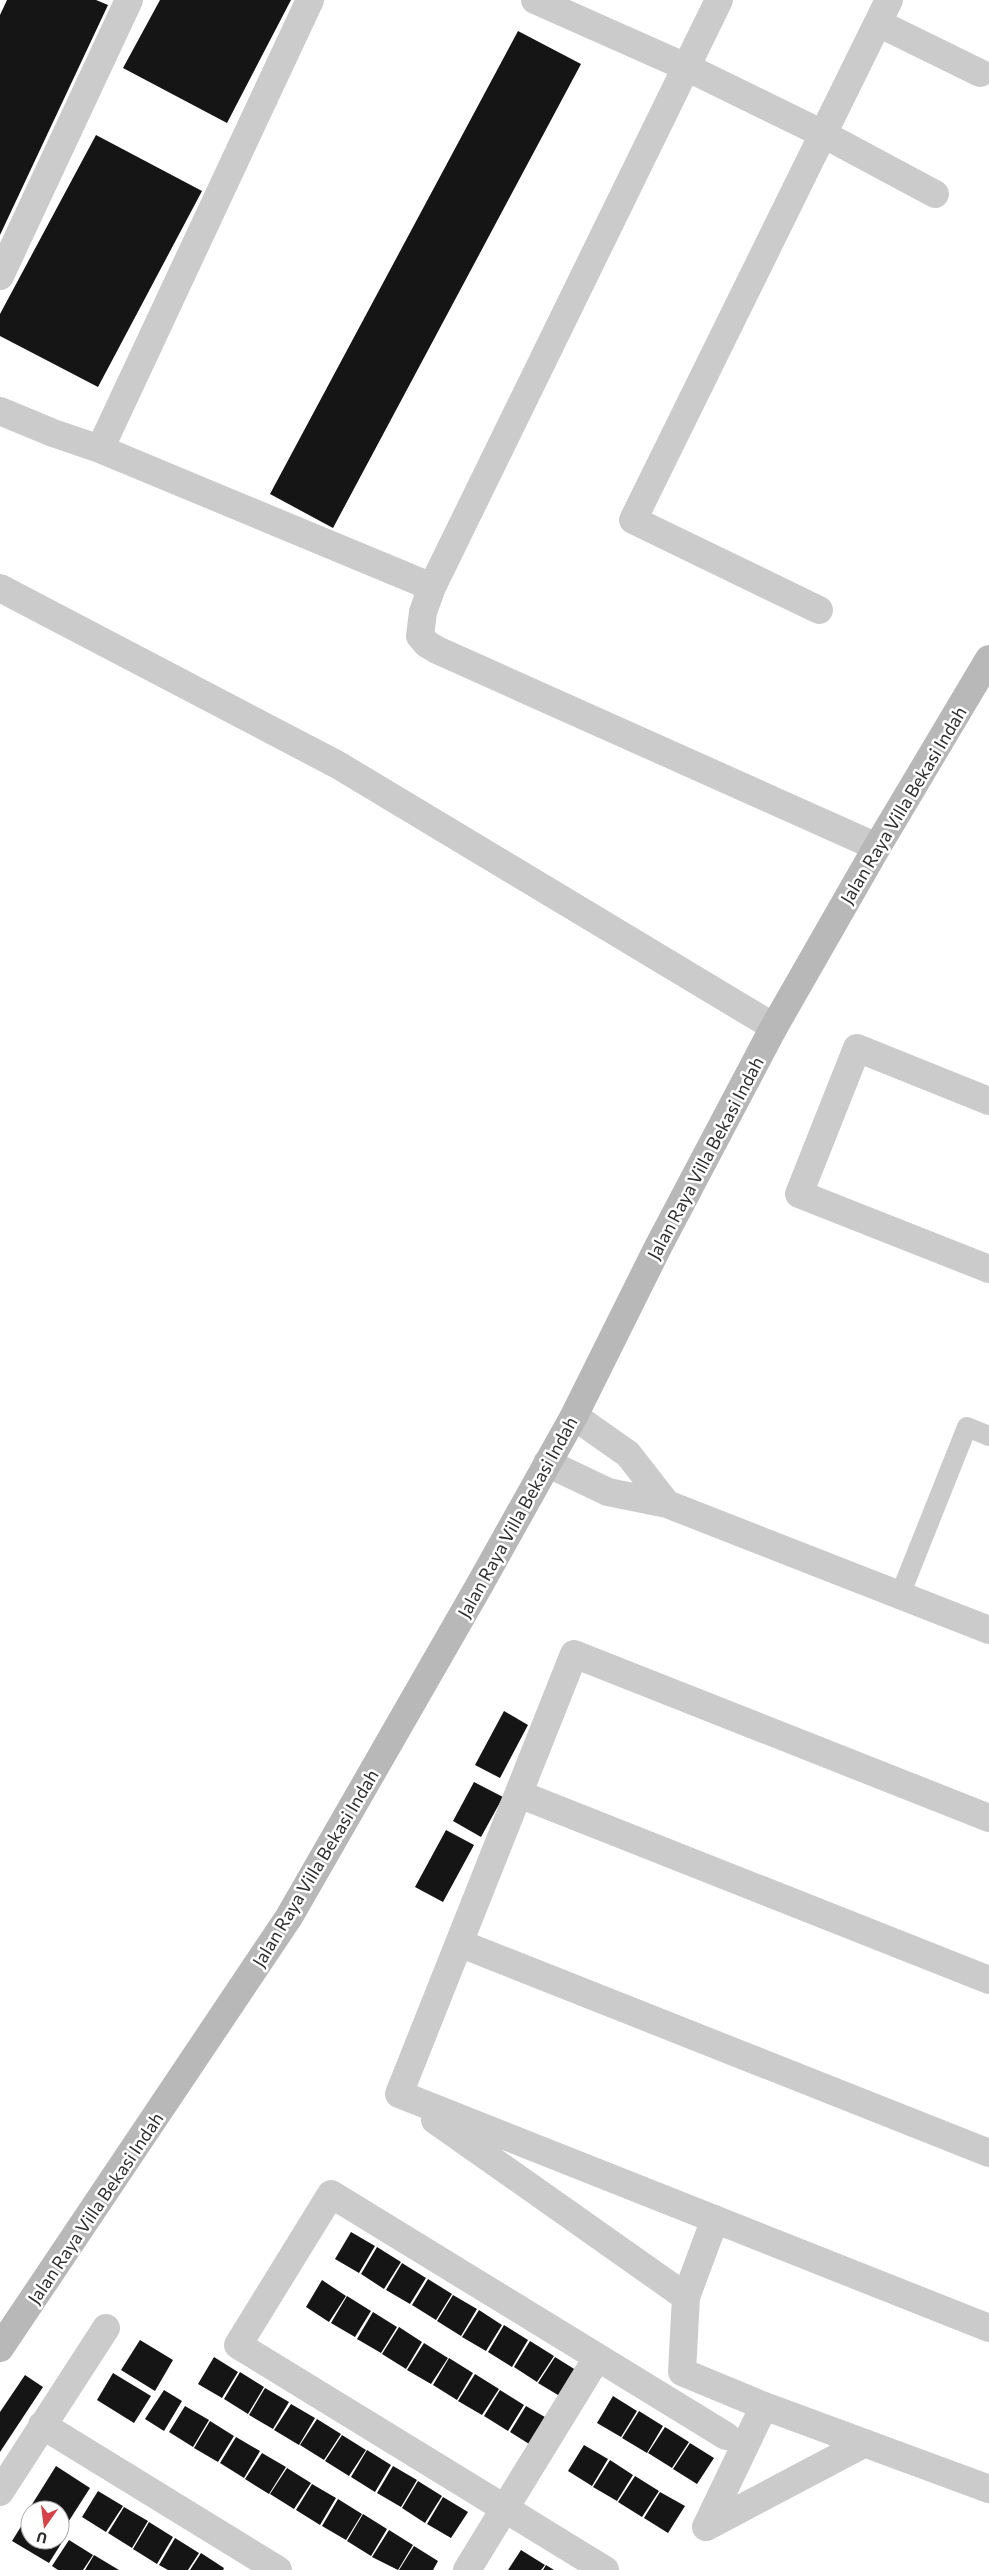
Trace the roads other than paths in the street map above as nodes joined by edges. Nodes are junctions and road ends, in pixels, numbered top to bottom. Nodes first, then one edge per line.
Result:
1 (129, 0) edge
2 (310, 0) edge
3 (535, 0) edge
4 (718, 0) edge
5 (883, 11) edge
6 (686, 67) junction
7 (980, 73) dead end
8 (823, 134) junction
9 (935, 194) dead end
10 (0, 276) edge
11 (0, 410) edge
12 (100, 449) junction
13 (432, 587) junction
14 (0, 588) edge
15 (819, 610) dead end
16 (989, 659) edge
17 (877, 847) junction
18 (774, 1027) junction
19 (989, 1100) edge
20 (989, 1269) edge
21 (574, 1416) junction
22 (989, 1436) edge
23 (547, 1463) junction
24 (667, 1504) junction
25 (900, 1595) junction
26 (989, 1630) edge
27 (519, 1794) junction
28 (989, 1818) edge
29 (459, 1943) junction
30 (989, 1980) edge
31 (399, 2094) junction
32 (989, 2153) edge
33 (715, 2219) junction
34 (686, 2297) junction
35 (106, 2328) dead end
36 (989, 2328) edge
37 (0, 2348) edge
38 (598, 2358) junction
39 (764, 2406) junction
40 (42, 2425) junction
41 (726, 2436) dead end
42 (865, 2444) junction
43 (989, 2488) edge
44 (0, 2492) edge
45 (505, 2509) junction
46 (278, 2570) edge
47 (467, 2570) edge
48 (605, 2570) edge

1 - 10 street
2 - 12 street
3 - 6 street
4 - 6 street
5 - 7 street
5 - 8 street
6 - 8 street
6 - 13 street
8 - 9 street
8 - 15 street
11 - 12 street
12 - 13 street
13 - 17 street
14 - 18 street
16 - 17 main road, Jalan Raya Villa Bekasi Indah
17 - 18 main road, Jalan Raya Villa Bekasi Indah
18 - 21 main road, Jalan Raya Villa Bekasi Indah
19 - 20 street
21 - 23 main road, Jalan Raya Villa Bekasi Indah
21 - 24 street
22 - 25 lane
23 - 24 street
23 - 37 main road, Jalan Raya Villa Bekasi Indah
24 - 25 street
25 - 26 street
27 - 28 street
27 - 29 street
27 - 30 street
29 - 31 street
29 - 32 street
31 - 33 street
31 - 34 street
33 - 34 street
33 - 36 street
34 - 39 street
35 - 40 street
38 - 41 street
38 - 45 street
38 - 45 street
39 - 42 street
39 - 42 street
40 - 44 street
40 - 46 street
42 - 43 street
45 - 47 street
45 - 48 street

